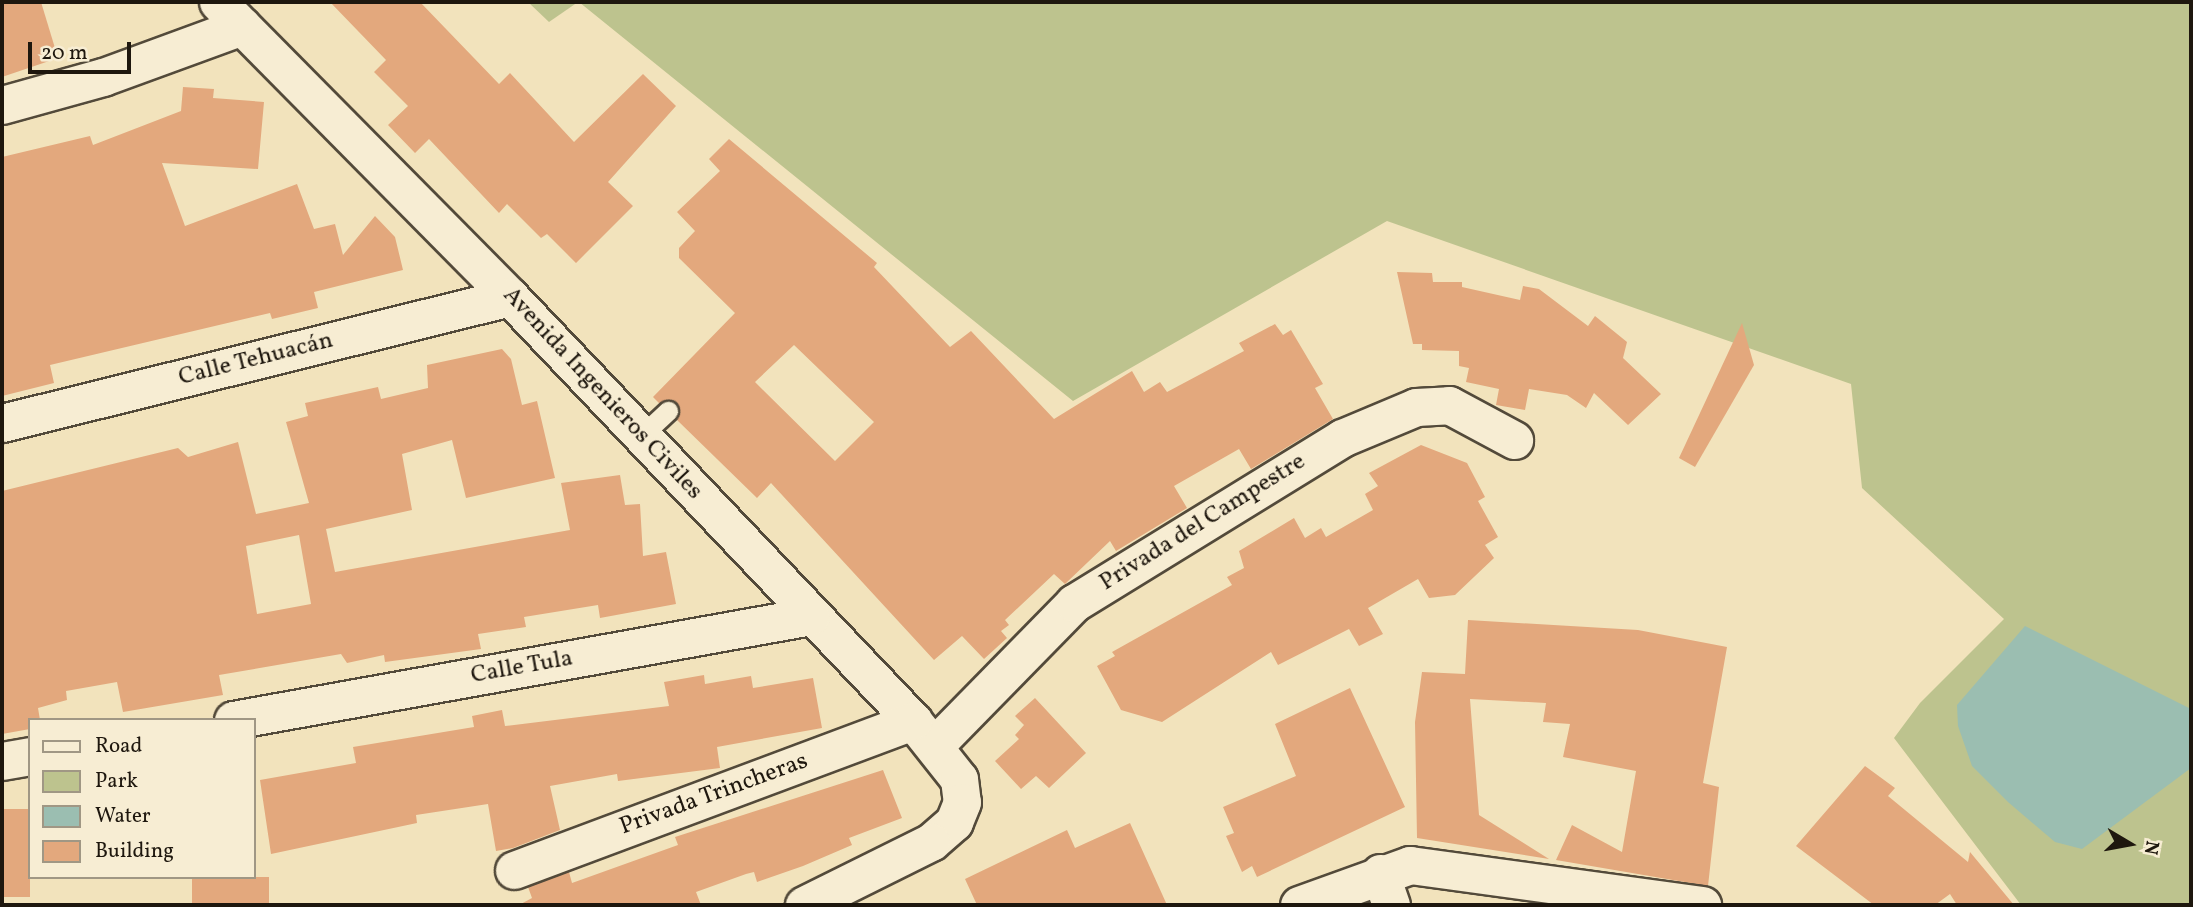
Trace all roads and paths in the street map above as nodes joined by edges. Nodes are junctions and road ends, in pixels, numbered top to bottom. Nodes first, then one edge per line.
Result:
1 (230, 14) edge
2 (2, 106) edge
3 (510, 297) junction
4 (668, 411) dead end
5 (2, 423) edge
6 (641, 436) junction
7 (1514, 440) dead end
8 (811, 616) junction
9 (244, 718) edge
10 (924, 733) junction
11 (28, 756) edge
12 (2, 761) edge
13 (514, 870) dead end
14 (1386, 889) edge
15 (804, 905) edge
16 (1299, 905) edge
17 (1702, 905) edge

1 - 2 street
1 - 3 street, Avenida Ingenieros Civiles
3 - 5 street, Calle Tehuacán
3 - 6 street, Avenida Ingenieros Civiles
4 - 6 lane
6 - 8 street, Avenida Ingenieros Civiles
7 - 10 street, Privada del Campestre
8 - 9 street, Calle Tula
8 - 10 street, Avenida Ingenieros Civiles
10 - 13 street, Privada Trincheras
10 - 15 street, Avenida Ingenieros Civiles
11 - 12 street
14 - 16 street
14 - 17 street

